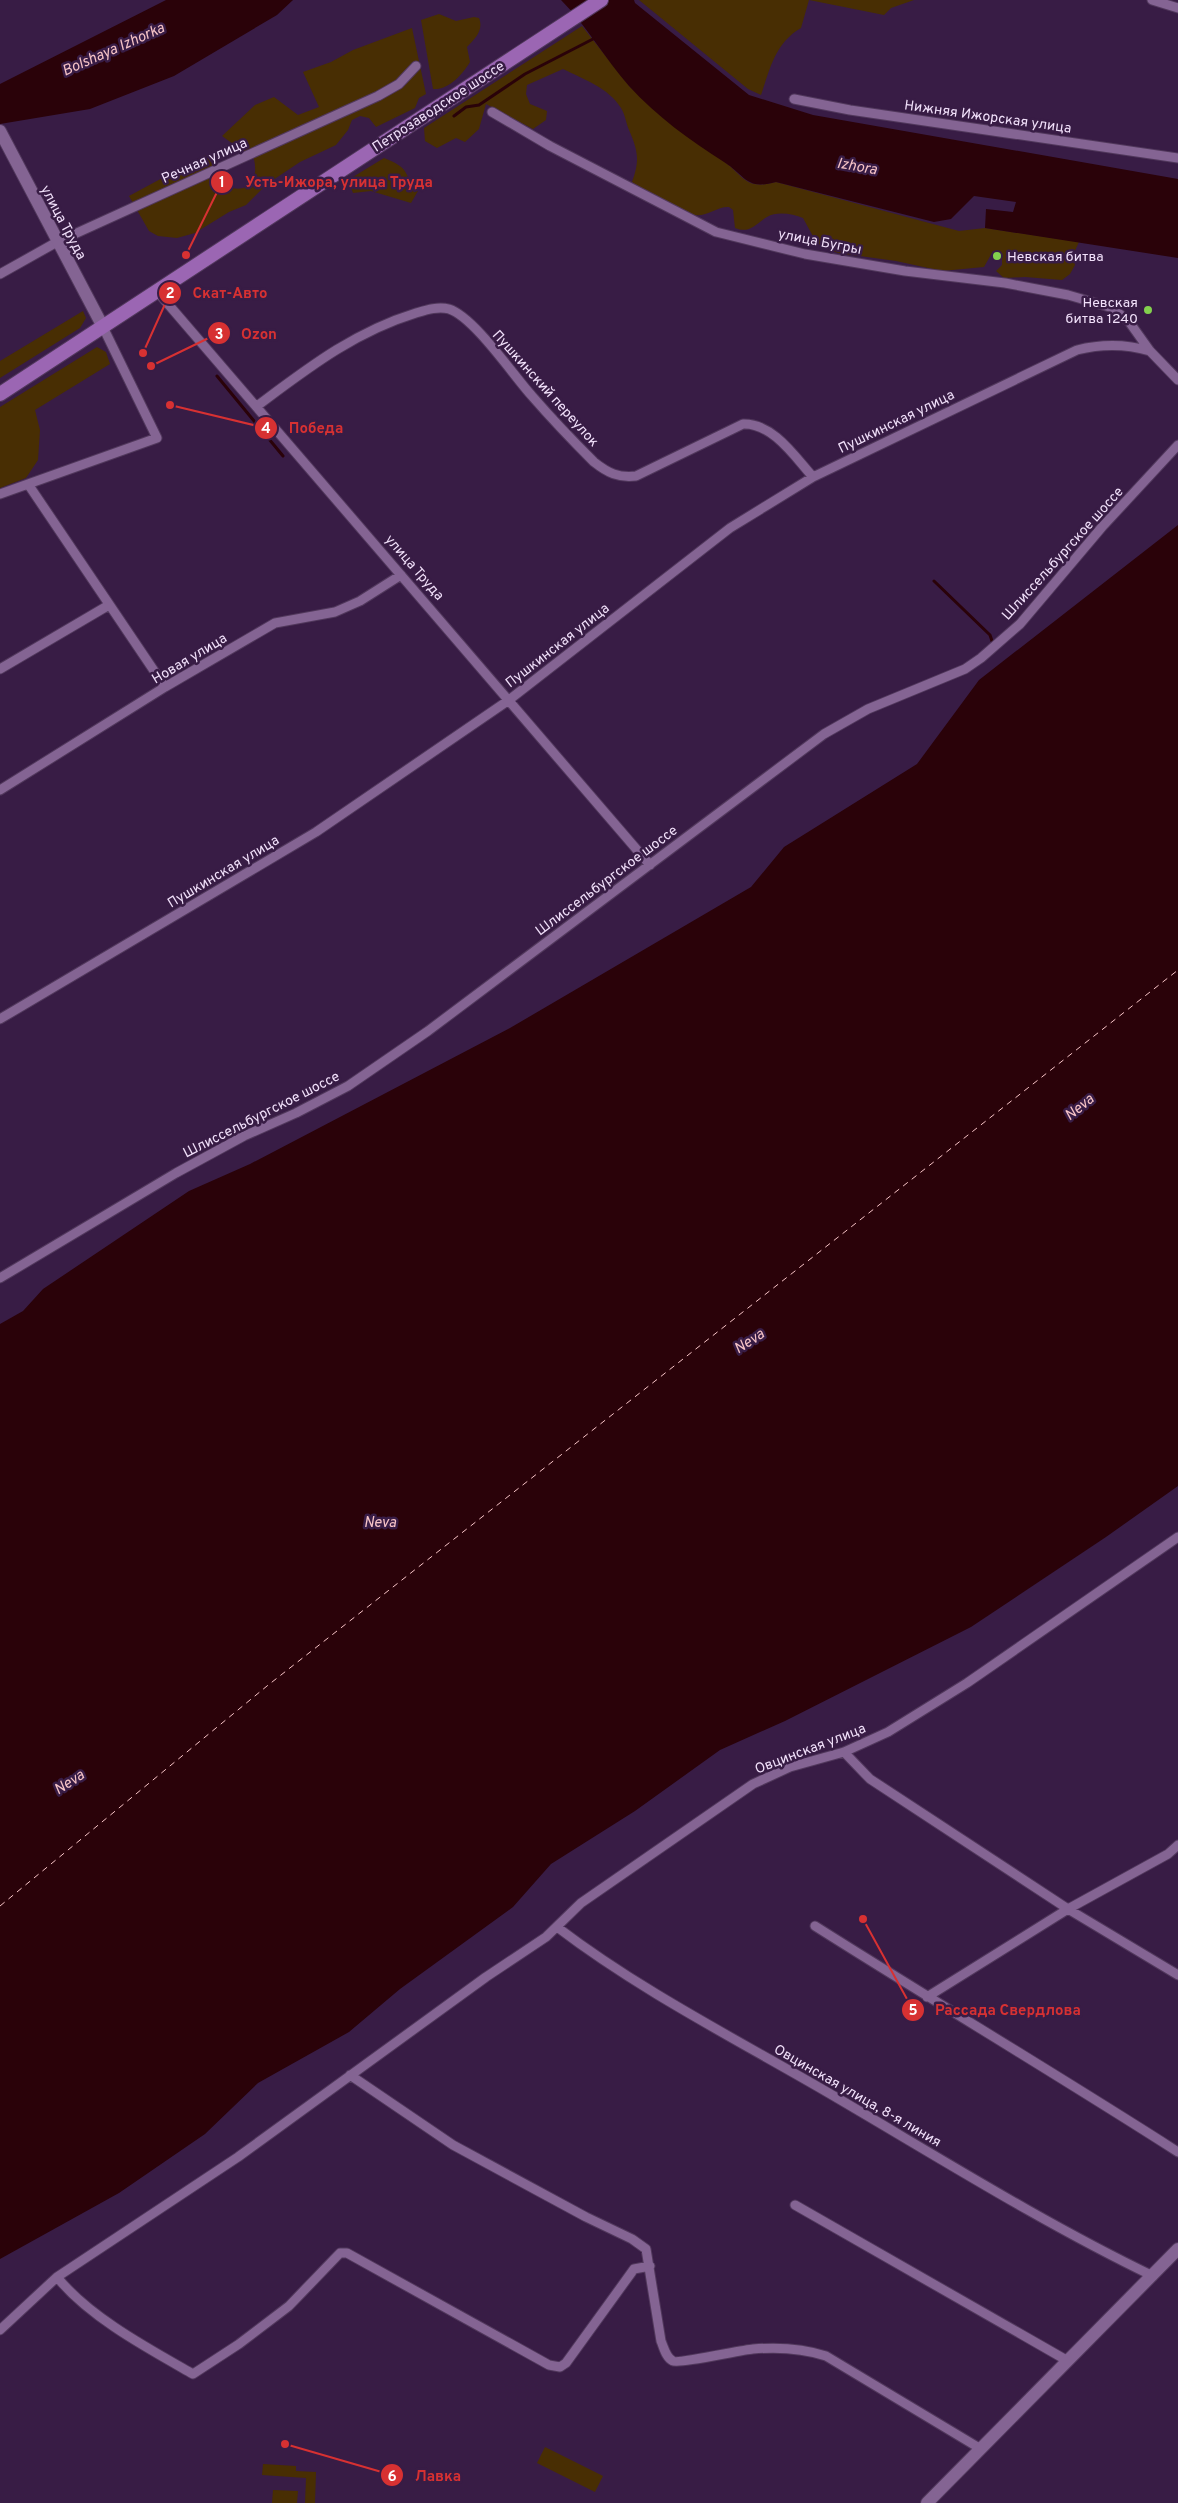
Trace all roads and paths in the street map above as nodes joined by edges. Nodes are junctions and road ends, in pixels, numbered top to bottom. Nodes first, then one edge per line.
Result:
1 (601, 0) edge
2 (1152, 0) edge
3 (1178, 8) edge
4 (416, 66) dead end
5 (794, 98) dead end
6 (492, 112) dead end
7 (0, 131) edge
8 (1178, 158) edge
9 (57, 242) junction
10 (0, 274) edge
11 (156, 290) junction
12 (102, 326) junction
13 (1150, 351) junction
14 (1178, 380) edge
15 (0, 394) edge
16 (257, 406) junction
17 (1178, 445) edge
18 (813, 477) junction
19 (28, 484) junction
20 (0, 494) edge
21 (401, 575) junction
22 (109, 605) junction
23 (0, 669) edge
24 (165, 687) junction
25 (509, 700) junction
26 (0, 790) edge
27 (650, 864) junction
28 (0, 1019) edge
29 (0, 1278) edge
30 (1178, 1537) edge
31 (844, 1752) junction
32 (1178, 1845) edge
33 (1068, 1910) junction
34 (815, 1926) dead end
35 (556, 1927) junction
36 (1178, 1975) edge
37 (927, 1997) junction
38 (350, 2075) junction
39 (1178, 2152) edge
40 (795, 2205) dead end
41 (1178, 2249) edge
42 (650, 2266) junction
43 (1153, 2276) junction
44 (57, 2277) junction
45 (0, 2330) edge
46 (1068, 2361) junction
47 (981, 2449) junction
48 (927, 2503) edge

1 - 11 main road, Петрозаводское шоссе
2 - 3 street
4 - 9 street, Речная улица
5 - 8 street, Нижняя Ижорская улица
6 - 13 street, улица Бугры
7 - 9 main road, улица Труда
9 - 10 street, Речная улица
9 - 12 main road, улица Труда
11 - 12 main road, Петрозаводское шоссе
11 - 16 street, улица Труда
12 - 15 main road, Петрозаводское шоссе
12 - 19 street
13 - 14 street, улица Бугры
13 - 18 street, Пушкинская улица
16 - 18 street, Пушкинский переулок
16 - 21 street, улица Труда
17 - 27 street, Шлиссельбургское шоссе
18 - 25 street, Пушкинская улица
19 - 20 street
19 - 22 street
21 - 24 street, Новая улица
21 - 25 street, улица Труда
22 - 23 street
22 - 24 street
24 - 26 street, Новая улица
25 - 27 street, улица Труда
25 - 28 street, Пушкинская улица
27 - 29 street, Шлиссельбургское шоссе
30 - 31 street, Овцинская улица
31 - 33 street
31 - 35 street, Овцинская улица
32 - 33 street
33 - 36 street
33 - 37 street
34 - 37 street
35 - 38 street, Овцинская улица
35 - 43 street, Овцинская улица, 8-я линия
37 - 39 street
38 - 42 street
38 - 44 street, Овцинская улица
40 - 46 street
41 - 43 main road
42 - 44 street
42 - 47 street
43 - 46 main road
44 - 45 street, Овцинская улица
46 - 47 main road
47 - 48 main road

